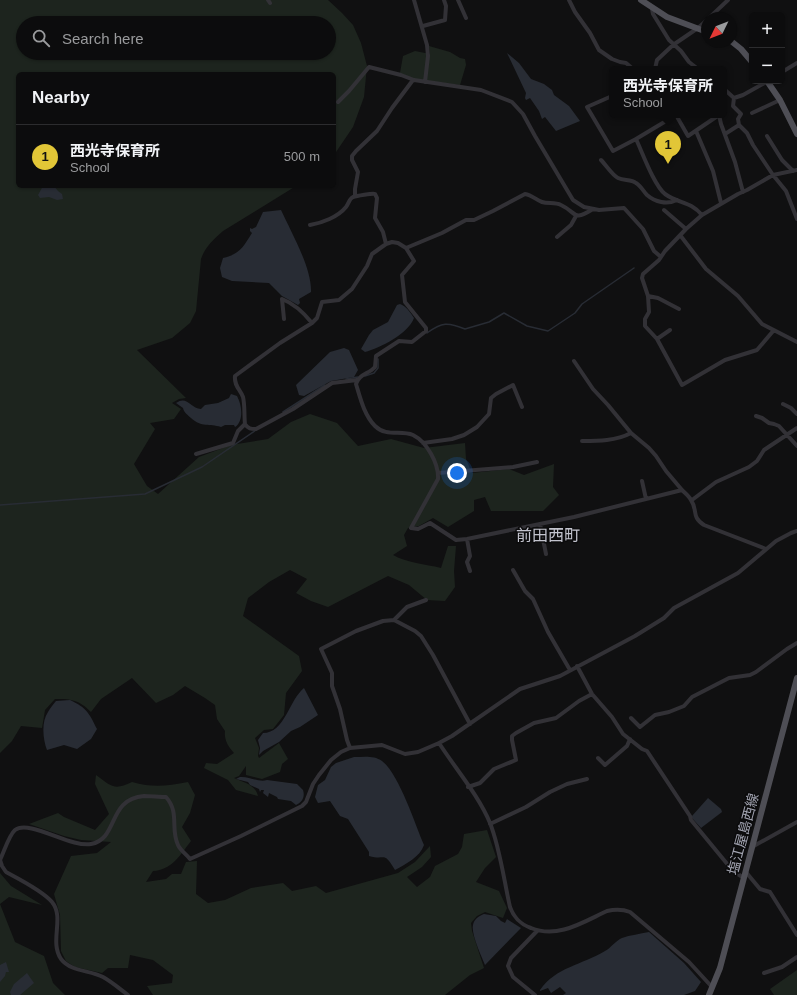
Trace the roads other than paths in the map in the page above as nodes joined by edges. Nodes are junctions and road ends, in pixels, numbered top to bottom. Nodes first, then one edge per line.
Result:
1 (414, 0) edge
2 (444, 0) edge
3 (458, 0) edge
4 (569, 0) edge
5 (641, 0) edge
6 (728, 0) edge
7 (652, 9) junction
8 (715, 12) edge
9 (466, 18) dead end
10 (701, 25) edge
11 (422, 26) junction
12 (698, 28) junction
13 (701, 29) edge
14 (673, 45) junction
15 (737, 46) edge
16 (749, 58) edge
17 (797, 63) edge
18 (630, 66) edge
19 (656, 66) edge
20 (694, 66) edge
21 (785, 70) edge
22 (413, 80) junction
23 (425, 82) junction
24 (763, 84) edge
25 (770, 84) edge
26 (727, 92) edge
27 (609, 97) edge
28 (734, 98) junction
29 (780, 100) junction
30 (338, 102) dead end
31 (752, 113) dead end
32 (671, 118) edge
33 (678, 118) edge
34 (716, 118) edge
35 (720, 118) edge
36 (739, 125) junction
37 (696, 131) junction
38 (725, 134) junction
39 (797, 134) edge
40 (767, 136) dead end
41 (636, 139) junction
42 (601, 160) dead end
43 (795, 171) edge
44 (773, 175) junction
45 (743, 192) junction
46 (355, 196) junction
47 (677, 200) junction
48 (721, 203) junction
49 (593, 209) junction
50 (664, 210) dead end
51 (702, 215) junction
52 (578, 216) junction
53 (797, 219) edge
54 (310, 225) dead end
55 (686, 229) junction
56 (680, 235) junction
57 (557, 237) dead end
58 (386, 244) junction
59 (406, 248) junction
60 (661, 257) junction
61 (648, 296) junction
62 (679, 309) dead end
63 (284, 320) dead end
64 (312, 323) junction
65 (670, 330) dead end
66 (773, 333) junction
67 (657, 339) junction
68 (797, 342) edge
69 (574, 361) dead end
70 (360, 378) junction
71 (783, 404) dead end
72 (522, 407) dead end
73 (797, 414) edge
74 (756, 416) dead end
75 (245, 424) junction
76 (797, 428) edge
77 (631, 433) junction
78 (786, 435) junction
79 (582, 441) dead end
80 (423, 443) junction
81 (797, 446) edge
82 (196, 454) dead end
83 (537, 462) dead end
84 (438, 473) junction
85 (642, 481) dead end
86 (682, 490) junction
87 (646, 499) junction
88 (692, 500) junction
89 (540, 524) junction
90 (797, 531) edge
91 (467, 539) junction
92 (766, 549) junction
93 (546, 554) dead end
94 (514, 570) dead end
95 (470, 571) dead end
96 (426, 600) dead end
97 (394, 620) junction
98 (797, 643) edge
99 (577, 666) junction
100 (570, 670) junction
101 (797, 678) edge
102 (592, 694) junction
103 (631, 718) dead end
104 (470, 724) junction
105 (630, 739) junction
106 (438, 743) junction
107 (350, 748) junction
108 (598, 758) dead end
109 (587, 779) dead end
110 (468, 787) junction
111 (797, 822) edge
112 (490, 824) junction
113 (752, 847) junction
114 (0, 860) edge
115 (745, 871) junction
116 (744, 878) junction
117 (537, 931) junction
118 (797, 935) edge
119 (797, 957) edge
120 (764, 973) dead end
121 (712, 987) junction
122 (128, 995) edge
123 (536, 995) edge
124 (709, 995) edge

1 - 11 street
2 - 11 street
3 - 9 street
4 - 18 street
5 - 7 main road
6 - 8 street
7 - 12 main road
7 - 14 street
10 - 12 street
11 - 23 street
12 - 13 main road
12 - 14 street
14 - 19 street
14 - 20 street
15 - 16 main road
17 - 21 street
22 - 23 street
22 - 30 street
22 - 46 street
23 - 49 street
24 - 28 street
25 - 29 main road
26 - 28 street
27 - 41 street
28 - 36 street
29 - 31 street
29 - 39 main road
32 - 41 street
33 - 37 street
34 - 37 street
35 - 38 street
36 - 38 street
36 - 44 street
37 - 48 street
38 - 45 street
40 - 43 street
41 - 47 street
42 - 47 street
43 - 44 street
44 - 45 street
44 - 53 street
45 - 48 street
46 - 54 street
46 - 58 street
47 - 51 street
48 - 51 street
49 - 52 street
49 - 60 street
50 - 55 street
51 - 55 street
52 - 57 street
52 - 59 street
55 - 56 street
56 - 60 street
56 - 66 street
58 - 59 street
58 - 64 street
59 - 70 street
60 - 61 street
61 - 62 street
61 - 67 street
63 - 64 street
64 - 75 street
65 - 67 street
66 - 67 street
66 - 68 street
69 - 77 street
70 - 75 street
70 - 80 street
71 - 73 street
72 - 80 street
74 - 78 street
75 - 82 street
76 - 78 street
77 - 79 street
77 - 86 street
78 - 81 street
78 - 88 street
80 - 84 street
83 - 84 street
84 - 91 street
85 - 87 street
86 - 87 street
86 - 88 street
87 - 89 street
88 - 92 street
89 - 91 street
89 - 93 street
90 - 92 street
91 - 95 street
92 - 99 street
94 - 100 street
96 - 97 street
97 - 104 street
97 - 107 street
98 - 103 street
99 - 100 street
99 - 102 street
100 - 104 street
101 - 113 main road, 塩江屋島西線
102 - 105 street
102 - 110 street
104 - 106 street
105 - 108 street
105 - 116 street
106 - 107 street
106 - 110 street
107 - 114 street
109 - 112 street
110 - 112 street
111 - 113 street
112 - 117 street
113 - 115 main road, 塩江屋島西線
114 - 122 street
115 - 116 main road, 塩江屋島西線
115 - 118 street
116 - 121 main road, 塩江屋島西線
117 - 121 street
117 - 123 street
119 - 120 street
121 - 124 main road, 塩江屋島西線

